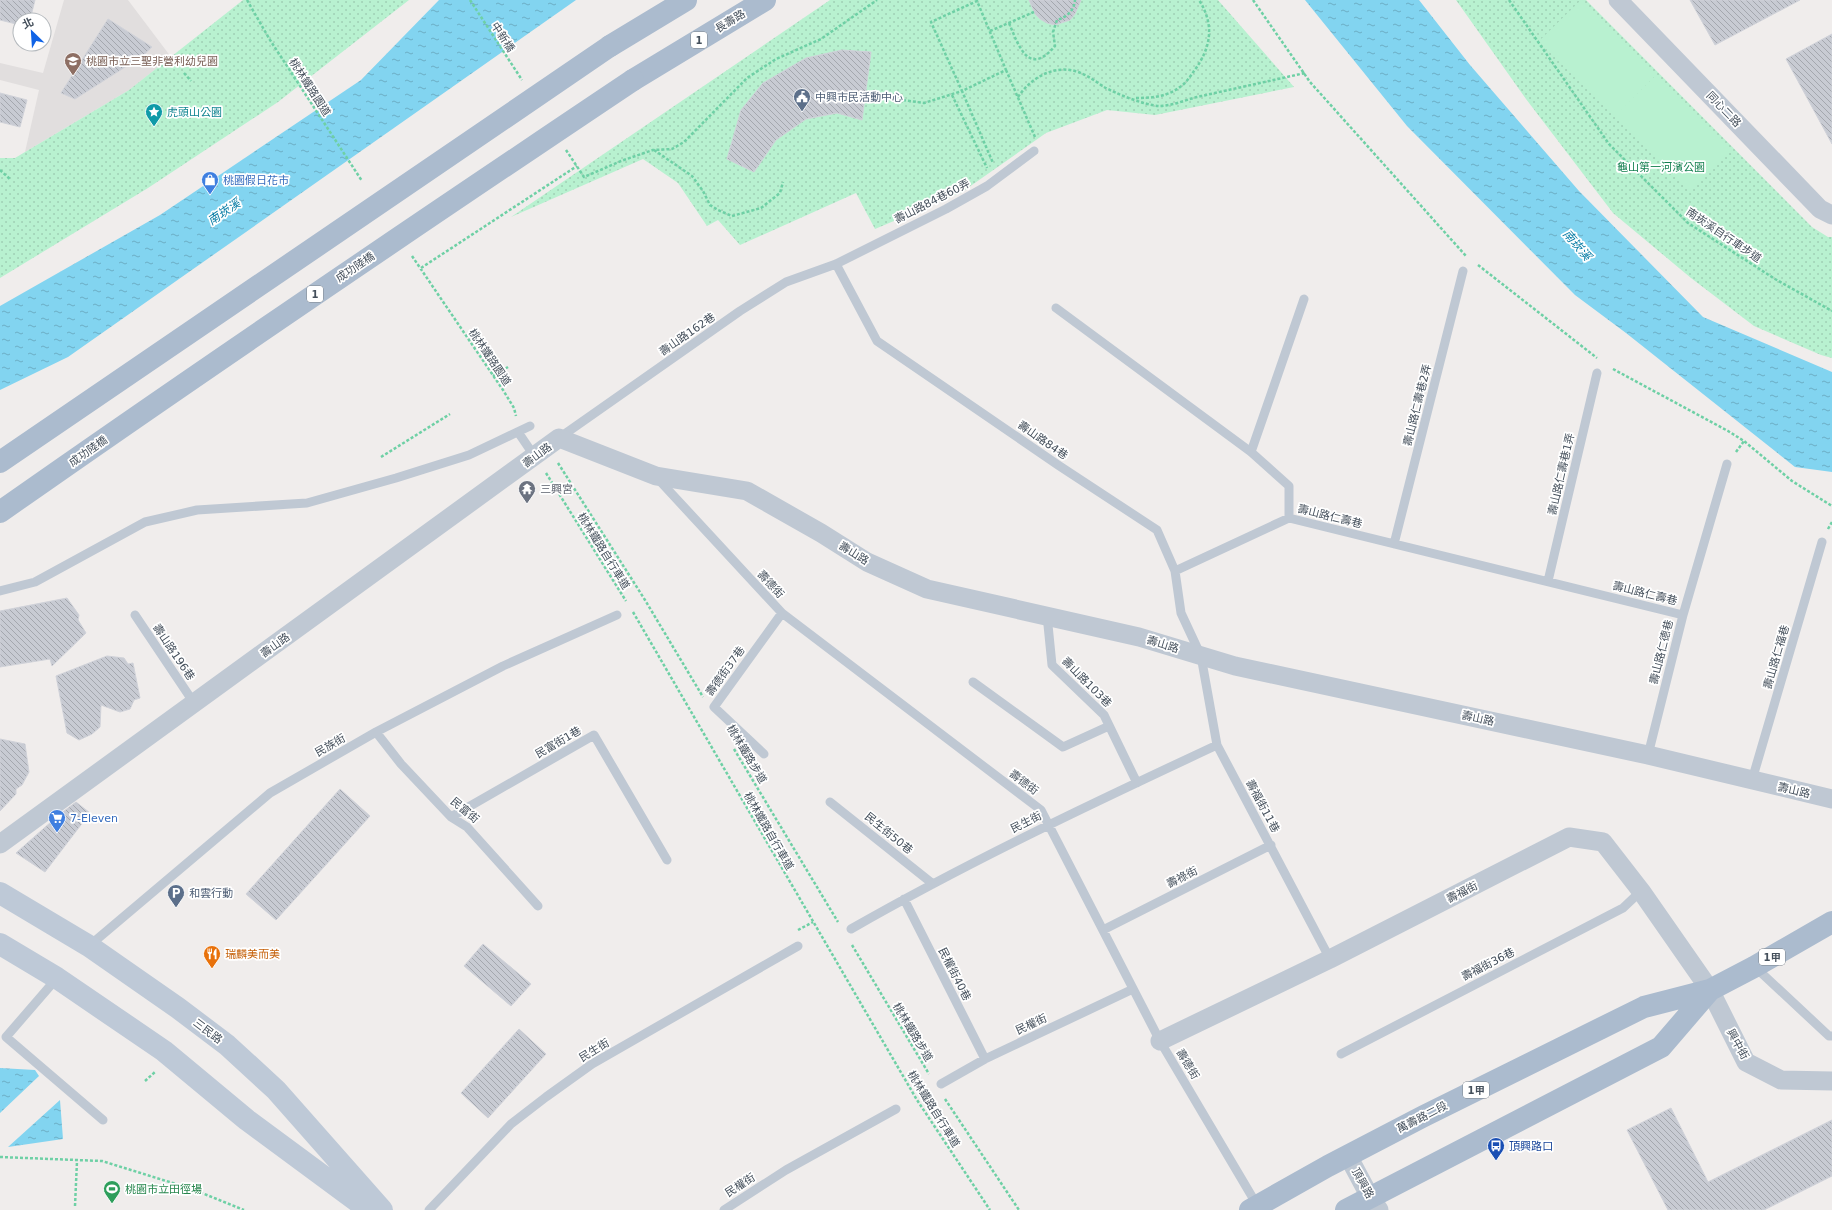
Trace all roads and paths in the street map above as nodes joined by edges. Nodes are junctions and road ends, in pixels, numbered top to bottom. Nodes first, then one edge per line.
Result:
1 (247, 0) edge
2 (470, 0) edge
3 (686, 0) edge
4 (765, 0) edge
5 (877, 0) edge
6 (1075, 0) edge
7 (1199, 0) edge
8 (1253, 0) edge
9 (1509, 0) edge
10 (1618, 0) edge
11 (1034, 12) dead end
12 (1009, 23) junction
13 (990, 31) junction
14 (1006, 70) junction
15 (184, 73) dead end
16 (1305, 73) junction
17 (633, 80) joint
18 (191, 81) dead end
19 (522, 82) dead end
20 (962, 91) junction
21 (952, 95) junction
22 (1018, 97) junction
23 (1134, 98) junction
24 (903, 100) dead end
25 (1028, 140) dead end
26 (564, 147) dead end
27 (653, 150) junction
28 (1034, 151) dead end
29 (998, 161) dead end
30 (577, 166) junction
31 (0, 170) edge
32 (11, 180) dead end
33 (362, 181) dead end
34 (783, 182) dead end
35 (993, 182) junction
36 (1832, 215) edge
37 (412, 256) dead end
38 (1468, 257) dead end
39 (1474, 262) dead end
40 (836, 264) junction
41 (420, 268) junction
42 (1463, 271) dead end
43 (1304, 300) dead end
44 (1056, 308) dead end
45 (1832, 311) edge
46 (1603, 362) dead end
47 (1609, 366) dead end
48 (508, 367) dead end
49 (1597, 373) dead end
50 (493, 376) junction
51 (514, 408) dead end
52 (450, 414) dead end
53 (530, 426) dead end
54 (518, 432) junction
55 (559, 438) junction
56 (1251, 452) junction
57 (381, 457) dead end
58 (555, 459) dead end
59 (0, 462) edge
60 (539, 463) junction
61 (1727, 464) dead end
62 (656, 476) junction
63 (1832, 506) edge
64 (0, 512) edge
65 (1289, 518) junction
66 (1822, 542) dead end
67 (1394, 544) junction
68 (1175, 571) junction
69 (1548, 581) junction
70 (0, 591) edge
71 (626, 602) dead end
72 (630, 609) dead end
73 (782, 614) junction
74 (1683, 614) junction
75 (135, 615) dead end
76 (617, 615) dead end
77 (1048, 615) junction
78 (1201, 656) junction
79 (973, 682) dead end
80 (706, 702) dead end
81 (194, 703) junction
82 (1109, 726) junction
83 (376, 732) junction
84 (1217, 745) junction
85 (733, 747) dead end
86 (764, 754) dead end
87 (1648, 755) junction
88 (1752, 780) junction
89 (1137, 783) junction
90 (1832, 799) edge
91 (830, 802) dead end
92 (451, 817) junction
93 (1049, 824) junction
94 (0, 844) edge
95 (1271, 845) junction
96 (667, 860) dead end
97 (933, 884) junction
98 (1641, 890) junction
99 (0, 893) edge
100 (904, 899) junction
101 (538, 906) dead end
102 (813, 922) junction
103 (1832, 922) edge
104 (841, 927) dead end
105 (851, 929) dead end
106 (1103, 930) junction
107 (797, 931) dead end
108 (849, 940) dead end
109 (0, 944) edge
110 (88, 946) junction
111 (798, 946) dead end
112 (1330, 960) junction
113 (1754, 967) junction
114 (57, 978) junction
115 (1133, 989) junction
116 (1710, 990) junction
117 (1832, 1036) edge
118 (1160, 1040) junction
119 (1342, 1054) dead end
120 (985, 1059) junction
121 (927, 1070) dead end
122 (156, 1072) dead end
123 (145, 1081) dead end
124 (1832, 1081) edge
125 (941, 1084) dead end
126 (896, 1109) dead end
127 (956, 1116) dead end
128 (103, 1120) dead end
129 (1348, 1156) junction
130 (0, 1157) edge
131 (77, 1160) junction
132 (1374, 1203) edge
133 (75, 1206) dead end
134 (1253, 1208) edge
135 (244, 1210) edge
136 (369, 1210) edge
137 (382, 1210) edge
138 (429, 1210) edge
139 (724, 1210) edge
140 (990, 1210) edge
141 (1019, 1210) edge
142 (1346, 1210) edge

1 - 33 path, 桃林鐵路園道
2 - 19 path, 中新橋
3 - 59 main road, bridge
4 - 17 main road, 長壽路 / 1
5 - 27 path
6 - 12 path
7 - 23 path
8 - 16 path
9 - 45 path, 南崁溪自行車步道
10 - 36 street, 同心二路
11 - 12 path
12 - 13 path
13 - 14 path
13 - 20 path
14 - 20 path
14 - 22 path
15 - 18 path
16 - 23 path
16 - 38 path
17 - 64 main road, 成功陸橋 / 1, bridge
20 - 21 path
20 - 29 path
21 - 24 path
21 - 35 path
22 - 23 path
22 - 25 path
26 - 30 path
27 - 30 path
27 - 34 path
28 - 35 lane, 壽山路84巷60弄
30 - 41 path
31 - 32 path
35 - 40 lane, 壽山路84巷60弄
37 - 41 path, 桃林鐵路園道
39 - 46 path
40 - 55 lane, 壽山路162巷
40 - 68 lane, 壽山路84巷
41 - 50 path, 桃林鐵路園道
42 - 67 lane, 壽山路仁壽巷2弄
43 - 56 lane
44 - 56 lane, 壽山路仁壽巷
47 - 63 path
48 - 50 path
49 - 69 lane, 壽山路仁壽巷1弄
50 - 51 path, 桃林鐵路園道
52 - 57 path
53 - 54 lane
54 - 60 lane
54 - 70 lane
55 - 60 street, 壽山路
55 - 62 street, 壽山路
56 - 65 lane, 壽山路仁壽巷
58 - 80 path
60 - 71 path, 桃林鐵路自行車道
60 - 81 street, 壽山路
61 - 74 lane, 壽山路仁德巷
62 - 73 lane, 壽德街
62 - 77 street, 壽山路
65 - 67 lane, 壽山路仁壽巷
65 - 68 lane
66 - 88 lane, 壽山路仁福巷
67 - 69 lane, 壽山路仁壽巷
68 - 78 lane, 壽山路84巷
69 - 74 lane, 壽山路仁壽巷
72 - 102 path, 桃林鐵路自行車道
73 - 86 lane, 壽德街37巷
73 - 93 lane, 壽德街
74 - 87 lane, 壽山路仁德巷
75 - 81 lane, 壽山路196巷
76 - 83 lane, 民族街
77 - 78 street, 壽山路
77 - 82 lane, 壽山路103巷
78 - 84 lane, 壽福街11巷
78 - 87 street, 壽山路
79 - 82 lane
81 - 94 street, 壽山路
82 - 89 lane, 壽山路103巷
83 - 92 lane, 民富街
83 - 110 lane, 民族街
84 - 89 lane, 民生街
84 - 95 lane, 壽福街11巷
85 - 104 path, 桃林鐵路步道
87 - 88 street, 壽山路
88 - 90 street, 壽山路
89 - 93 lane, 民生街
91 - 97 lane, 民生街50巷
92 - 96 lane, 民富街1巷
92 - 101 lane, 民富街
93 - 97 lane, 民生街
93 - 106 lane, 壽德街
95 - 106 lane, 壽祿街
95 - 112 lane, 壽福街11巷
97 - 100 lane, 民生街
98 - 112 street, 壽福街
98 - 116 street, 壽福街
98 - 119 lane, 壽福街36巷
99 - 110 street, 三民路
100 - 105 lane, 民生街
100 - 120 lane, 民權街40巷
102 - 107 path
102 - 140 path, 桃林鐵路自行車道
103 - 113 main road, 萬壽路二段 / 1甲
106 - 115 lane, 壽德街
108 - 121 path, 桃林鐵路步道
109 - 114 street
110 - 137 street, 三民路
111 - 138 lane, 民生街
112 - 118 street, 壽福街
113 - 116 main road, 萬壽路二段 / 1甲
113 - 117 lane
114 - 128 lane
114 - 136 street
115 - 118 lane, 壽德街
115 - 120 lane, 民權街
116 - 124 street, 興中街
116 - 129 main road, 萬壽路二段 / 1甲
116 - 132 main road, 萬壽路二段 / 1甲
118 - 134 lane, 壽德街
120 - 125 lane, 民權街
122 - 123 path
126 - 139 lane, 民權街
127 - 141 path
129 - 132 street, 頂興路
129 - 134 main road, 萬壽路二段 / 1甲
130 - 131 path
131 - 133 path
131 - 135 path
132 - 142 main road, 萬壽路二段 / 1甲

